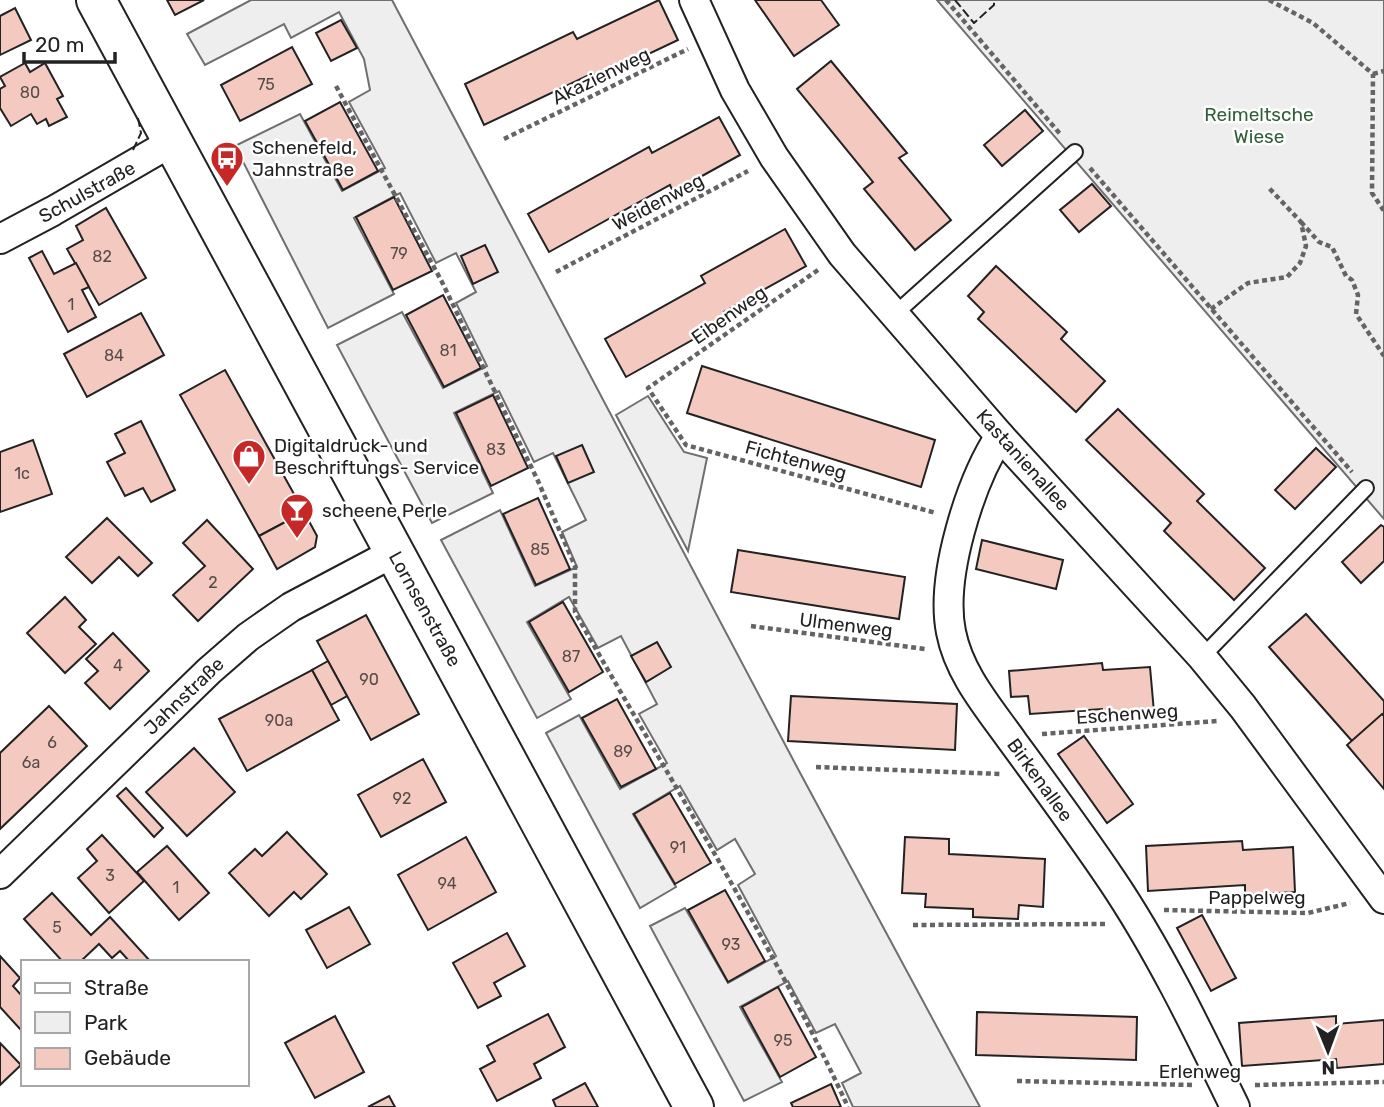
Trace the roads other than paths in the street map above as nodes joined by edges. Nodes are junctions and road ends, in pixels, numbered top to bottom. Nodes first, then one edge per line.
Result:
1 (96, 0) edge
2 (694, 0) edge
3 (172, 142) junction
4 (1075, 152) road end
5 (0, 239) edge
6 (895, 314) junction
7 (1000, 436) junction
8 (1366, 488) road end
9 (393, 553) junction
10 (1202, 657) junction
11 (0, 874) edge
12 (1383, 898) edge
13 (1230, 1096) edge
14 (694, 1107) edge

1 - 3 street, Lornsenstraße
2 - 6 street, Kastanienallee
3 - 5 street, Schulstraße
3 - 9 street, Lornsenstraße
4 - 6 lane
6 - 7 street, Kastanienallee
7 - 10 street, Kastanienallee
7 - 13 street, Birkenallee
8 - 10 lane
9 - 11 street, Jahnstraße
9 - 14 street, Lornsenstraße
10 - 12 street, Kastanienallee

